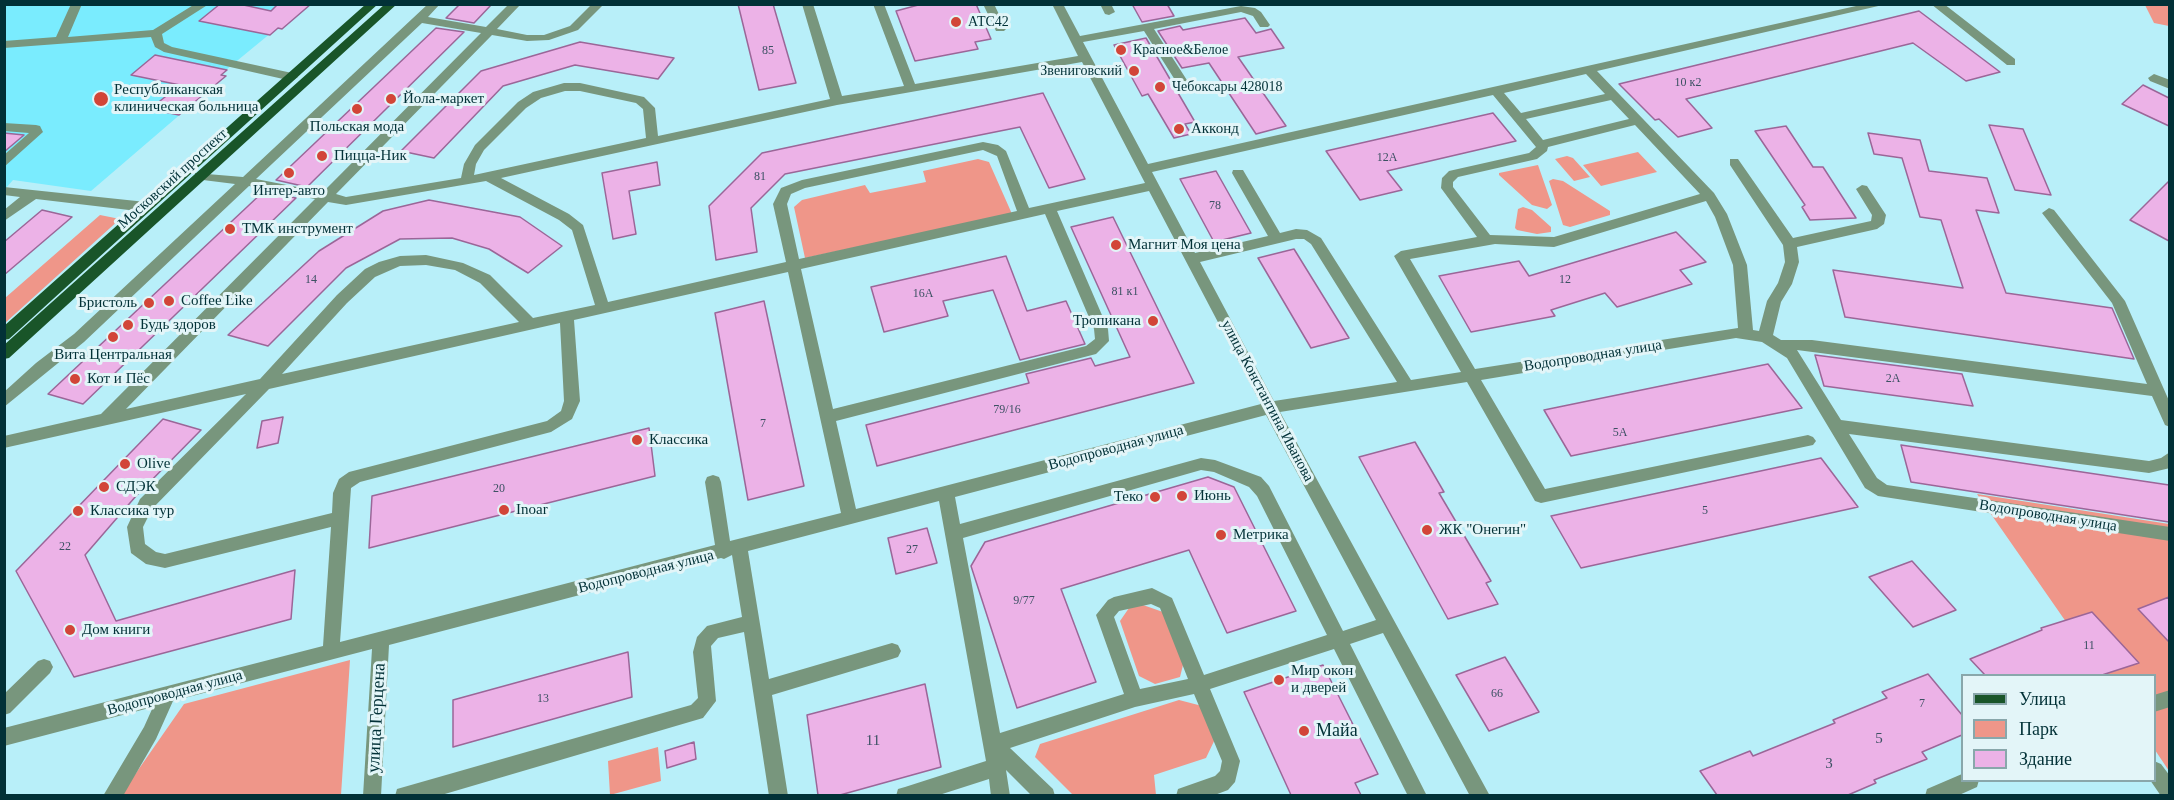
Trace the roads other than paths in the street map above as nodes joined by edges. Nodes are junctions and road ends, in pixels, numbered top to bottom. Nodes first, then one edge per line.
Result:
1 (77, 4) edge
2 (204, 4) edge
3 (373, 4) edge
4 (392, 4) edge
5 (435, 4) edge
6 (516, 4) edge
7 (599, 4) edge
8 (807, 4) edge
9 (878, 4) edge
10 (988, 4) edge
11 (1057, 4) edge
12 (1882, 4) edge
13 (1936, 4) edge
14 (419, 19) junction
15 (1264, 25) dead end
16 (1147, 27) junction
17 (1000, 29) dead end
18 (489, 32) junction
19 (156, 33) junction
20 (1076, 40) junction
21 (60, 41) junction
22 (4, 45) edge
23 (1085, 58) junction
24 (2011, 62) dead end
25 (1589, 70) junction
26 (292, 76) junction
27 (2154, 78) dead end
28 (2169, 85) edge
29 (910, 87) junction
30 (1186, 88) dead end
31 (1496, 91) junction
32 (1613, 96) junction
33 (837, 101) junction
34 (1519, 117) junction
35 (1637, 121) junction
36 (4, 127) edge
37 (653, 142) junction
38 (1542, 144) junction
39 (1734, 162) dead end
40 (4, 164) edge
41 (1145, 169) junction
42 (1238, 173) dead end
43 (200, 176) junction
44 (487, 176) junction
45 (467, 181) junction
46 (244, 182) junction
47 (1154, 185) junction
48 (1862, 189) dead end
49 (4, 191) edge
50 (32, 195) junction
51 (1709, 196) junction
52 (324, 198) junction
53 (146, 207) junction
54 (1049, 209) junction
55 (2049, 213) dead end
56 (1025, 214) junction
57 (4, 217) edge
58 (1276, 238) junction
59 (1487, 241) junction
60 (1790, 244) junction
61 (1192, 259) junction
62 (794, 265) junction
63 (603, 308) junction
64 (567, 316) junction
65 (530, 324) junction
66 (1746, 333) junction
67 (4, 335) edge
68 (1766, 337) junction
69 (1782, 345) junction
70 (4, 354) edge
71 (1472, 375) junction
72 (265, 384) junction
73 (1407, 386) junction
74 (2156, 391) junction
75 (4, 401) edge
76 (1270, 408) junction
77 (827, 417) junction
78 (105, 420) junction
79 (2169, 422) edge
80 (1837, 426) junction
81 (1808, 441) dead end
82 (4, 442) edge
83 (2169, 458) edge
84 (713, 482) dead end
85 (946, 493) junction
86 (339, 518) junction
87 (850, 518) junction
88 (954, 532) junction
89 (2169, 534) edge
90 (731, 550) junction
91 (751, 622) junction
92 (1388, 624) junction
93 (381, 640) junction
94 (1339, 640) junction
95 (892, 651) dead end
96 (331, 653) junction
97 (44, 667) dead end
98 (1201, 684) junction
99 (762, 689) junction
100 (167, 695) junction
101 (1135, 699) junction
102 (4, 707) edge
103 (4, 737) edge
104 (993, 744) junction
105 (997, 767) junction
106 (2156, 773) edge
107 (1965, 782) edge
108 (2169, 792) edge
109 (112, 795) edge
110 (372, 795) edge
111 (404, 795) edge
112 (779, 795) edge
113 (905, 795) edge
114 (1002, 795) edge
115 (1046, 795) edge
116 (1185, 795) edge
117 (1418, 795) edge
118 (1481, 795) edge
119 (1934, 795) edge

1 - 21 street
2 - 19 street
3 - 26 main road, Московский проспект
4 - 43 main road, Московский проспект
5 - 14 street
6 - 18 street
7 - 18 street
8 - 33 street
9 - 29 street
10 - 17 street
11 - 20 street, улица Константина Иванова
12 - 25 street
13 - 24 street
14 - 18 street
14 - 46 street
15 - 16 street
16 - 20 street
16 - 30 street
18 - 52 street
19 - 21 street
19 - 26 street
20 - 23 street, улица Константина Иванова
21 - 22 street
23 - 29 street
23 - 41 street, улица Константина Иванова
25 - 31 street
25 - 32 street
26 - 53 main road, Московский проспект
27 - 28 street
29 - 33 street
31 - 34 street
31 - 41 street
32 - 34 street
32 - 35 street
33 - 37 street
34 - 38 street
35 - 38 street
35 - 51 street
36 - 40 street
37 - 44 street
37 - 45 street
38 - 59 street
39 - 60 street
41 - 47 street, улица Константина Иванова
42 - 58 street
43 - 46 street
43 - 70 main road, Московский проспект
44 - 45 street
44 - 63 street
45 - 52 street
46 - 52 street
46 - 75 street
47 - 54 street
47 - 61 street, улица Константина Иванова
48 - 60 street
49 - 50 street
50 - 53 street
50 - 57 street
51 - 59 street
51 - 66 street
52 - 78 street
53 - 67 main road, Московский проспект
54 - 56 street
54 - 77 street
55 - 74 street
56 - 62 street
56 - 62 street
58 - 61 street
58 - 73 street
59 - 71 street
60 - 68 street
61 - 76 street, улица Константина Иванова
62 - 63 street
62 - 77 street
63 - 64 street
64 - 65 street
64 - 86 street
65 - 72 street
65 - 72 street
66 - 68 street, Водопроводная улица
66 - 71 street, Водопроводная улица
68 - 69 street, Водопроводная улица
69 - 74 street
69 - 80 street, Водопроводная улица
71 - 73 street, Водопроводная улица
71 - 81 street
72 - 78 street
72 - 86 street
73 - 76 street, Водопроводная улица
74 - 79 street
76 - 85 street, Водопроводная улица
76 - 92 street, улица Константина Иванова
77 - 87 street
78 - 82 street
80 - 83 street
80 - 89 street, Водопроводная улица
84 - 90 street
85 - 87 street, Водопроводная улица
85 - 88 street
86 - 96 street
87 - 90 street, Водопроводная улица
88 - 94 street
88 - 104 street
90 - 91 street
90 - 93 street, Водопроводная улица
91 - 99 street
91 - 111 street
92 - 94 street
92 - 118 street, улица Константина Иванова
93 - 96 street, Водопроводная улица
93 - 110 street, улица Герцена
94 - 98 street
94 - 117 street
95 - 99 street
96 - 100 street, Водопроводная улица
97 - 102 street
98 - 101 street
98 - 101 street
98 - 116 street
99 - 112 street
100 - 103 street, Водопроводная улица
100 - 109 street
101 - 104 street
104 - 105 street
104 - 115 street
105 - 113 street
105 - 114 street
106 - 108 street
107 - 119 street

